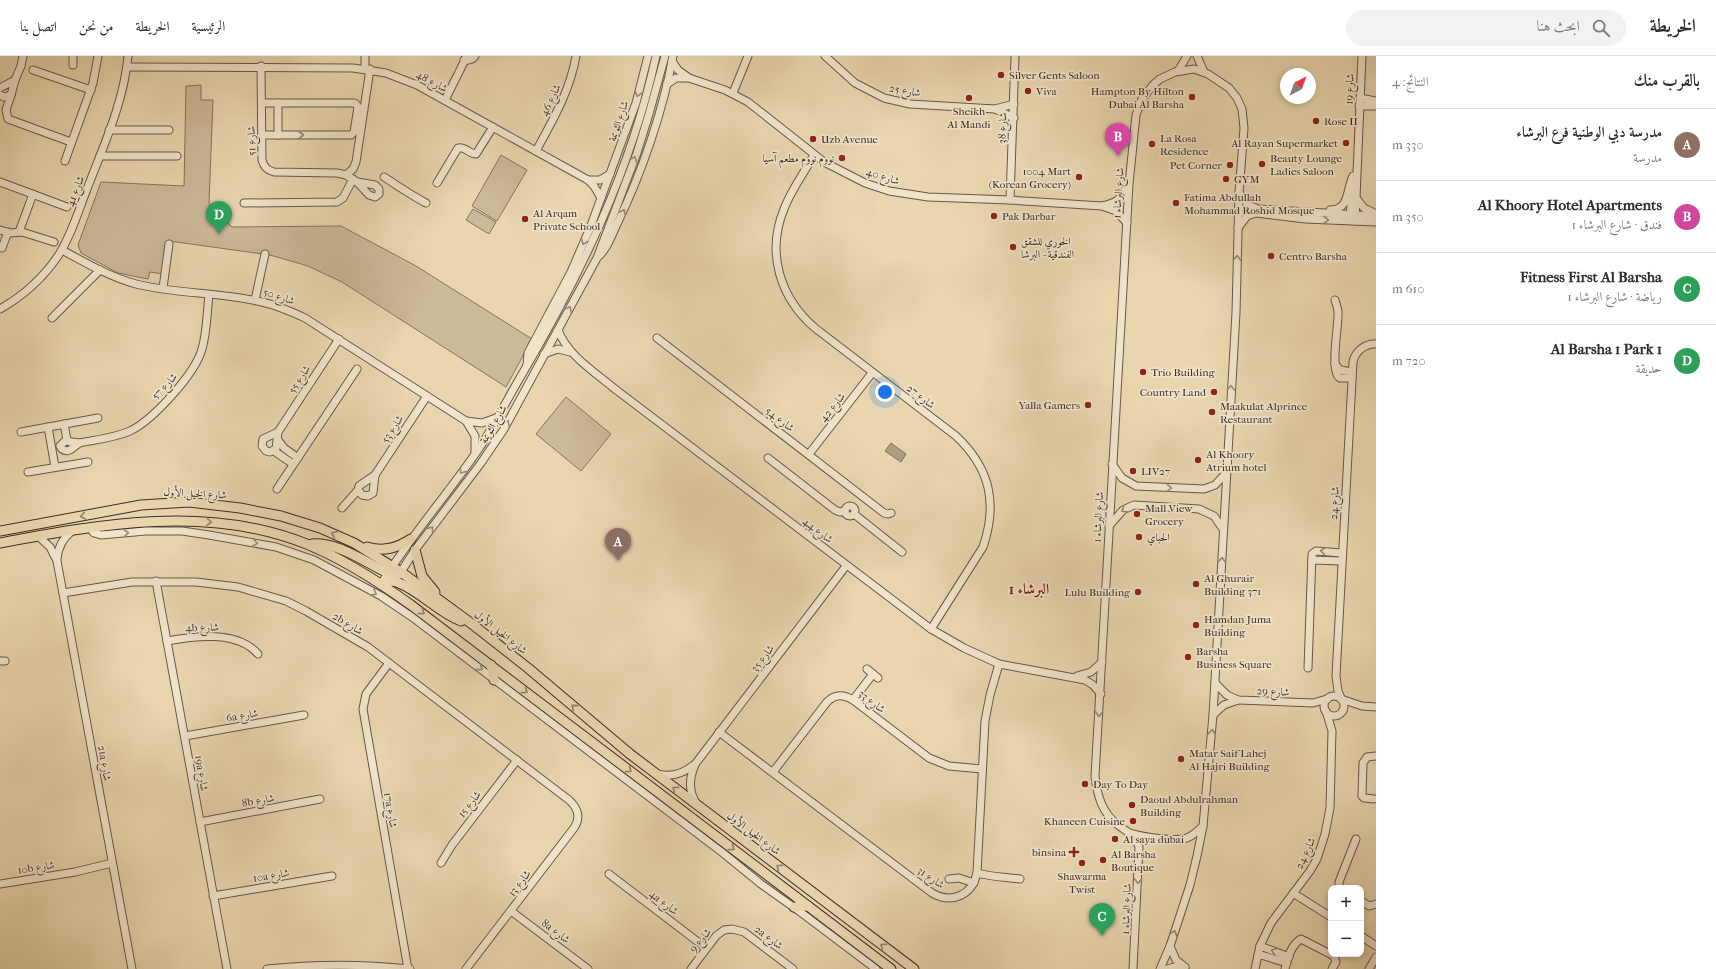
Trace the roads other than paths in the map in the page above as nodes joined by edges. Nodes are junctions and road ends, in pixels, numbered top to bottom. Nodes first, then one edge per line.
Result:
1 (23, 56) edge
2 (73, 56) edge
3 (98, 56) edge
4 (128, 56) edge
5 (365, 56) edge
6 (475, 56) edge
7 (576, 56) edge
8 (648, 56) edge
9 (656, 56) edge
10 (665, 56) edge
11 (748, 56) edge
12 (825, 56) edge
13 (1015, 56) edge
14 (1187, 56) edge
15 (1197, 56) edge
16 (1362, 56) edge
17 (465, 58) edge
18 (673, 59) edge
19 (73, 65) dead end
20 (127, 66) junction
21 (261, 66) junction
22 (367, 69) junction
23 (33, 70) dead end
24 (1178, 71) junction
25 (1204, 72) junction
26 (689, 78) junction
27 (15, 80) junction
28 (667, 84) junction
29 (1, 87) edge
30 (91, 90) junction
31 (733, 93) junction
32 (11, 94) junction
33 (0, 95) edge
34 (445, 100) junction
35 (1376, 101) edge
36 (1359, 102) junction
37 (262, 103) junction
38 (278, 103) junction
39 (1014, 104) junction
40 (1376, 106) edge
41 (995, 109) junction
42 (1014, 118) junction
43 (493, 127) junction
44 (109, 130) junction
45 (169, 130) dead end
46 (262, 135) junction
47 (278, 135) junction
48 (71, 142) junction
49 (1357, 148) junction
50 (536, 151) junction
51 (814, 155) junction
52 (100, 156) junction
53 (177, 156) dead end
54 (64, 161) dead end
55 (610, 173) junction
56 (1353, 176) junction
57 (352, 179) junction
58 (588, 180) junction
59 (0, 182) edge
60 (437, 183) dead end
61 (1129, 184) junction
62 (379, 190) junction
63 (1239, 193) junction
64 (33, 194) junction
65 (601, 198) junction
66 (1356, 198) junction
67 (1010, 200) junction
68 (244, 203) dead end
69 (426, 203) dead end
70 (1102, 206) junction
71 (67, 207) dead end
72 (1308, 212) junction
73 (1376, 215) edge
74 (1353, 218) junction
75 (1376, 222) edge
76 (1126, 223) junction
77 (1238, 228) junction
78 (0, 230) edge
79 (8, 232) junction
80 (19, 232) junction
81 (54, 242) dead end
82 (168, 244) dead end
83 (2, 248) dead end
84 (62, 250) junction
85 (265, 254) dead end
86 (597, 258) junction
87 (100, 270) junction
88 (163, 288) junction
89 (209, 294) junction
90 (255, 300) junction
91 (1335, 300) dead end
92 (0, 309) edge
93 (52, 318) dead end
94 (558, 330) junction
95 (656, 338) dead end
96 (339, 339) junction
97 (1376, 344) edge
98 (572, 353) junction
99 (544, 354) junction
100 (527, 366) junction
101 (357, 369) dead end
102 (872, 372) junction
103 (1352, 375) junction
104 (427, 396) junction
105 (98, 418) dead end
106 (497, 418) junction
107 (466, 421) junction
108 (64, 424) junction
109 (48, 427) junction
110 (21, 432) dead end
111 (278, 432) junction
112 (67, 440) junction
113 (278, 440) junction
114 (79, 443) junction
115 (69, 451) junction
116 (274, 451) junction
117 (475, 453) junction
118 (809, 454) junction
119 (298, 458) junction
120 (768, 458) dead end
121 (88, 462) dead end
122 (72, 464) junction
123 (293, 464) junction
124 (1112, 464) junction
125 (55, 467) junction
126 (28, 472) dead end
127 (1226, 473) junction
128 (375, 475) junction
129 (277, 489) dead end
130 (358, 490) junction
131 (862, 496) junction
132 (342, 508) dead end
133 (854, 509) junction
134 (891, 513) dead end
135 (1109, 526) junction
136 (90, 528) junction
137 (72, 530) junction
138 (1223, 530) junction
139 (0, 531) edge
140 (38, 536) junction
141 (411, 539) junction
142 (0, 543) edge
143 (354, 543) junction
144 (308, 545) junction
145 (415, 550) junction
146 (902, 552) dead end
147 (1342, 553) junction
148 (1312, 560) junction
149 (57, 561) junction
150 (1341, 562) junction
151 (846, 566) junction
152 (390, 570) junction
153 (401, 572) junction
154 (156, 581) junction
155 (381, 584) junction
156 (392, 586) junction
157 (63, 593) junction
158 (455, 612) junction
159 (472, 624) junction
160 (931, 629) junction
161 (167, 641) junction
162 (258, 654) dead end
163 (1102, 662) junction
164 (389, 663) junction
165 (999, 664) junction
166 (491, 665) junction
167 (1308, 668) dead end
168 (867, 669) dead end
169 (1074, 677) junction
170 (1336, 679) junction
171 (494, 680) junction
172 (1215, 683) junction
173 (1101, 694) junction
174 (1328, 698) junction
175 (1341, 699) junction
176 (853, 700) junction
177 (1238, 700) junction
178 (1307, 703) junction
179 (1362, 706) junction
180 (1376, 707) edge
181 (1326, 710) junction
182 (1342, 711) junction
183 (304, 715) dead end
184 (1213, 715) junction
185 (1332, 731) junction
186 (719, 732) junction
187 (185, 736) junction
188 (1376, 756) edge
189 (517, 760) junction
190 (696, 763) junction
191 (982, 769) junction
192 (773, 772) junction
193 (654, 773) junction
194 (320, 799) dead end
195 (1374, 799) dead end
196 (697, 805) junction
197 (575, 806) joint
198 (200, 822) junction
199 (1202, 826) junction
200 (1128, 832) junction
201 (1356, 839) dead end
202 (442, 863) dead end
203 (113, 866) junction
204 (977, 873) junction
205 (609, 874) dead end
206 (332, 876) dead end
207 (949, 879) dead end
208 (1020, 879) dead end
209 (974, 883) junction
210 (0, 884) edge
211 (1339, 885) edge
212 (1293, 893) junction
213 (213, 896) junction
214 (1364, 903) edge
215 (1376, 904) edge
216 (808, 906) junction
217 (794, 907) junction
218 (511, 911) junction
219 (1328, 915) edge
220 (728, 929) joint
221 (1364, 938) edge
222 (1170, 946) junction
223 (1260, 946) junction
224 (1376, 946) edge
225 (706, 948) junction
226 (1258, 954) junction
227 (1376, 957) edge
228 (1287, 963) edge
229 (583, 968) edge
230 (1187, 968) edge
231 (132, 969) edge
232 (227, 969) edge
233 (267, 969) edge
234 (409, 969) edge
235 (466, 969) edge
236 (690, 969) edge
237 (793, 969) edge
238 (876, 969) edge
239 (891, 969) edge
240 (914, 969) edge
241 (1133, 969) edge
242 (1160, 969) edge
243 (1167, 969) edge
244 (1255, 969) edge
245 (1332, 969) edge
246 (1369, 969) edge

1 - 27 street
2 - 19 street
3 - 30 street
4 - 20 street, شارع 41
5 - 22 street
6 - 17 street
7 - 50 street, شارع 46
8 -> 55 street, شارع الثويمة
9 - 100 street, شارع الثويمة
86 -> 10 street, شارع الثويمة
11 - 31 street
12 - 41 street, شارع 25
13 - 39 street, شارع 38
14 - 24 street
15 - 25 street
16 - 36 street, شارع 19
17 - 34 street
18 - 26 street, شارع 40
18 - 28 street, شارع الثويمة
20 - 21 street, شارع 48
20 - 44 street, شارع 41
21 - 22 street, شارع 48
21 - 37 street, شارع 51
22 - 34 street, شارع 48
22 - 57 street
23 - 30 street
24 - 25 street, شارع البرشاء 1
24 - 61 street, شارع البرشاء 1
25 - 63 street, شارع البرشاء 1
26 - 28 street
26 - 31 street, شارع 40
27 - 29 street
27 - 32 street
86 -> 28 street, شارع الثويمة
30 - 48 street
31 - 51 street, شارع 40
32 - 33 street
32 - 48 street
34 - 43 street, شارع 48
35 - 36 street
36 - 40 street
36 - 49 street, شارع 19
37 - 38 street
37 - 46 street, شارع 51
38 - 47 street
47 -> 38 street
39 - 41 street, شارع 25
39 - 42 street, شارع 38
41 - 42 street, شارع 25
42 - 67 street, شارع 38
43 - 50 street, شارع 48
43 - 60 street
44 - 45 street
44 - 52 street, شارع 41
46 - 47 street
46 - 57 street, شارع 51
48 - 54 street
49 - 56 street, شارع 19
49 - 66 street, شارع 19
50 - 58 street, شارع 48
51 - 67 street, شارع 40
51 - 102 street, شارع 27
52 - 53 street
52 - 84 street, شارع 41
55 - 58 street
55 - 65 street, شارع الثويمة
56 - 72 street
56 - 74 street, شارع 19
57 - 62 street
57 - 62 street
57 - 68 street
58 - 65 street, شارع 48
59 - 64 street
61 - 70 street, شارع 40
61 - 76 street, شارع البرشاء 1
62 - 69 street
63 - 72 street
63 - 77 street, شارع البرشاء 1
64 - 71 street
64 - 80 street
65 -> 100 street, شارع الثويمة
66 - 73 street
66 - 74 street, شارع 19
67 - 70 street, شارع 40
70 - 76 street, شارع 40
72 - 74 street
73 - 74 street
74 - 75 street
77 -> 74 street
76 - 124 street, شارع البرشاء 1
127 -> 77 street, شارع البرشاء 1
78 - 79 street
79 - 80 street
79 - 83 street
80 - 81 street
82 - 88 street
84 - 87 street, شارع 50
84 - 92 street, شارع 41
85 - 90 street
94 -> 86 street, شارع الثويمة
87 - 88 street, شارع 50
87 - 93 street
88 - 89 street, شارع 50
89 - 90 street, شارع 50
89 - 114 street, شارع 57
90 - 96 street, شارع 50
91 - 103 street
94 - 98 street, شارع 44
94 - 99 street, شارع الثويمة
95 - 118 street, شارع 54
96 - 104 street, شارع 50
96 - 111 street, شارع 55
97 - 103 street, شارع 24
98 - 99 street
98 - 151 street, شارع 44
145 -> 99 street, شارع الثويمة
100 - 106 street, شارع الثويمة
101 - 119 street
102 - 118 street, شارع 42
102 - 160 street, شارع 27
103 - 147 street, شارع 24
104 - 107 street, شارع 50
104 - 128 street, شارع 53
105 - 108 street
106 - 107 street, شارع 50
106 - 117 street, شارع الثويمة
107 - 117 street
108 - 109 street
108 - 112 street
109 - 110 street
109 - 125 street
111 - 113 street
111 - 116 street
112 - 114 street
112 - 115 street
113 - 116 street
113 - 119 street
114 - 115 street
115 - 122 street
116 - 123 street
117 -> 141 street, شارع الثويمة
118 - 131 street, شارع 54
119 - 123 street
120 - 133 street
121 - 122 street
122 - 125 street
123 - 129 street
124 -> 127 street
124 - 135 street, شارع البرشاء 1
125 - 126 street
127 - 138 street, شارع البرشاء 1
128 - 130 street
128 - 130 street
130 - 132 street
131 - 133 street
131 - 134 street, شارع 54
133 - 146 street
138 -> 135 street
135 - 163 street, شارع البرشاء 1
136 - 137 main road
136 -> 144 main road
136 -> 171 street
137 - 140 main road
137 - 149 street, 21a شارع
172 -> 138 street, شارع البرشاء 1
143 -> 139 main road, شارع الخيل الأول
140 - 142 main road
140 - 149 street, 21a شارع
141 - 143 main road
141 - 152 street, شارع الثويمة
143 - 152 main road, شارع الخيل الأول
144 - 152 main road
144 - 155 main road
145 - 153 street, شارع الثويمة
145 - 158 main road
147 -> 148 street
147 - 150 street, شارع 24
148 - 150 street
148 - 167 street
149 - 157 street, 21a شارع
150 - 170 street, شارع 24
151 - 160 street, شارع 44
151 - 186 street, شارع 35
152 - 153 main road
152 - 155 street, شارع الثويمة
153 - 156 street, شارع الثويمة
153 - 158 main road, شارع الخيل الأول
154 - 157 street, 2b شارع
154 - 161 street, 19a شارع
154 - 164 street, 2b شارع
155 - 156 main road
156 - 159 main road
156 -> 166 main road
157 - 203 street, 21a شارع
158 - 159 main road, شارع الخيل الأول
193 -> 159 main road, شارع الخيل الأول
160 - 165 street, شارع 44
161 - 162 street, 4b شارع
161 - 187 street, 19a شارع
163 - 169 street, شارع 44
163 - 173 street, شارع البرشاء 1
164 - 189 street, 2b شارع
164 - 234 street, 17a شارع
165 - 169 street, شارع 44
165 - 191 street
166 - 171 main road
166 -> 216 main road
168 - 176 street
169 - 173 street, شارع 44
170 - 174 street, شارع 24
170 - 175 street, شارع 24
171 - 217 street
172 - 177 street, شارع 29
172 - 184 street, شارع البرشاء 1
173 -> 200 street, شارع البرشاء 1
174 - 175 street
174 - 178 street, شارع 29
174 - 181 street
175 - 179 street
175 - 182 street
176 - 191 street, شارع 33
176 - 192 street, شارع 33
177 - 178 street, شارع 29
177 - 184 street, شارع 29
178 - 181 street, شارع 29
179 - 180 street
179 - 182 street
181 - 182 street
181 - 185 street, شارع 24
182 - 185 street, شارع 24
183 - 187 street, 6a شارع
199 -> 184 street, شارع البرشاء 1
185 - 212 street, شارع 24
186 - 190 street, شارع 35
186 - 192 street, شارع 31
187 - 198 street, 19a شارع
188 - 195 street
189 - 197 street, 2b شارع
189 - 202 street, شارع 15
190 - 193 street, شارع 35
190 - 196 street, شارع 35
191 - 204 street
192 - 209 street, شارع 31
196 -> 193 main road, شارع الخيل الأول
194 - 198 street, 8b شارع
240 -> 196 main road, شارع الخيل الأول
197 - 218 street, شارع 13
198 - 213 street, 19a شارع
199 - 200 street
222 -> 199 street, شارع البرشاء 1
200 -> 241 street, شارع البرشاء 1
201 - 211 street
203 - 210 street, 10b شارع
203 - 231 street, 21a شارع
204 - 208 street
204 - 209 street
205 - 225 street, 4a شارع
206 - 213 street, 10a شارع
207 - 209 street
212 - 219 street
212 - 223 street, شارع 24
213 - 232 street, 19a شارع
214 - 215 street
216 - 217 main road
216 - 239 main road
217 - 238 street
218 - 229 street, 8a شارع
218 - 235 street, شارع 13
220 - 225 street, شارع 9
220 - 237 street, 2a شارع
221 - 224 street
222 - 230 street
222 - 242 street, شارع البرشاء 1
223 - 226 street, شارع 24
228 -> 223 street
225 - 236 street, شارع 9
226 - 228 street
226 - 244 street, شارع 24
227 - 246 street
228 - 245 street
230 - 243 street
233 - 234 street

